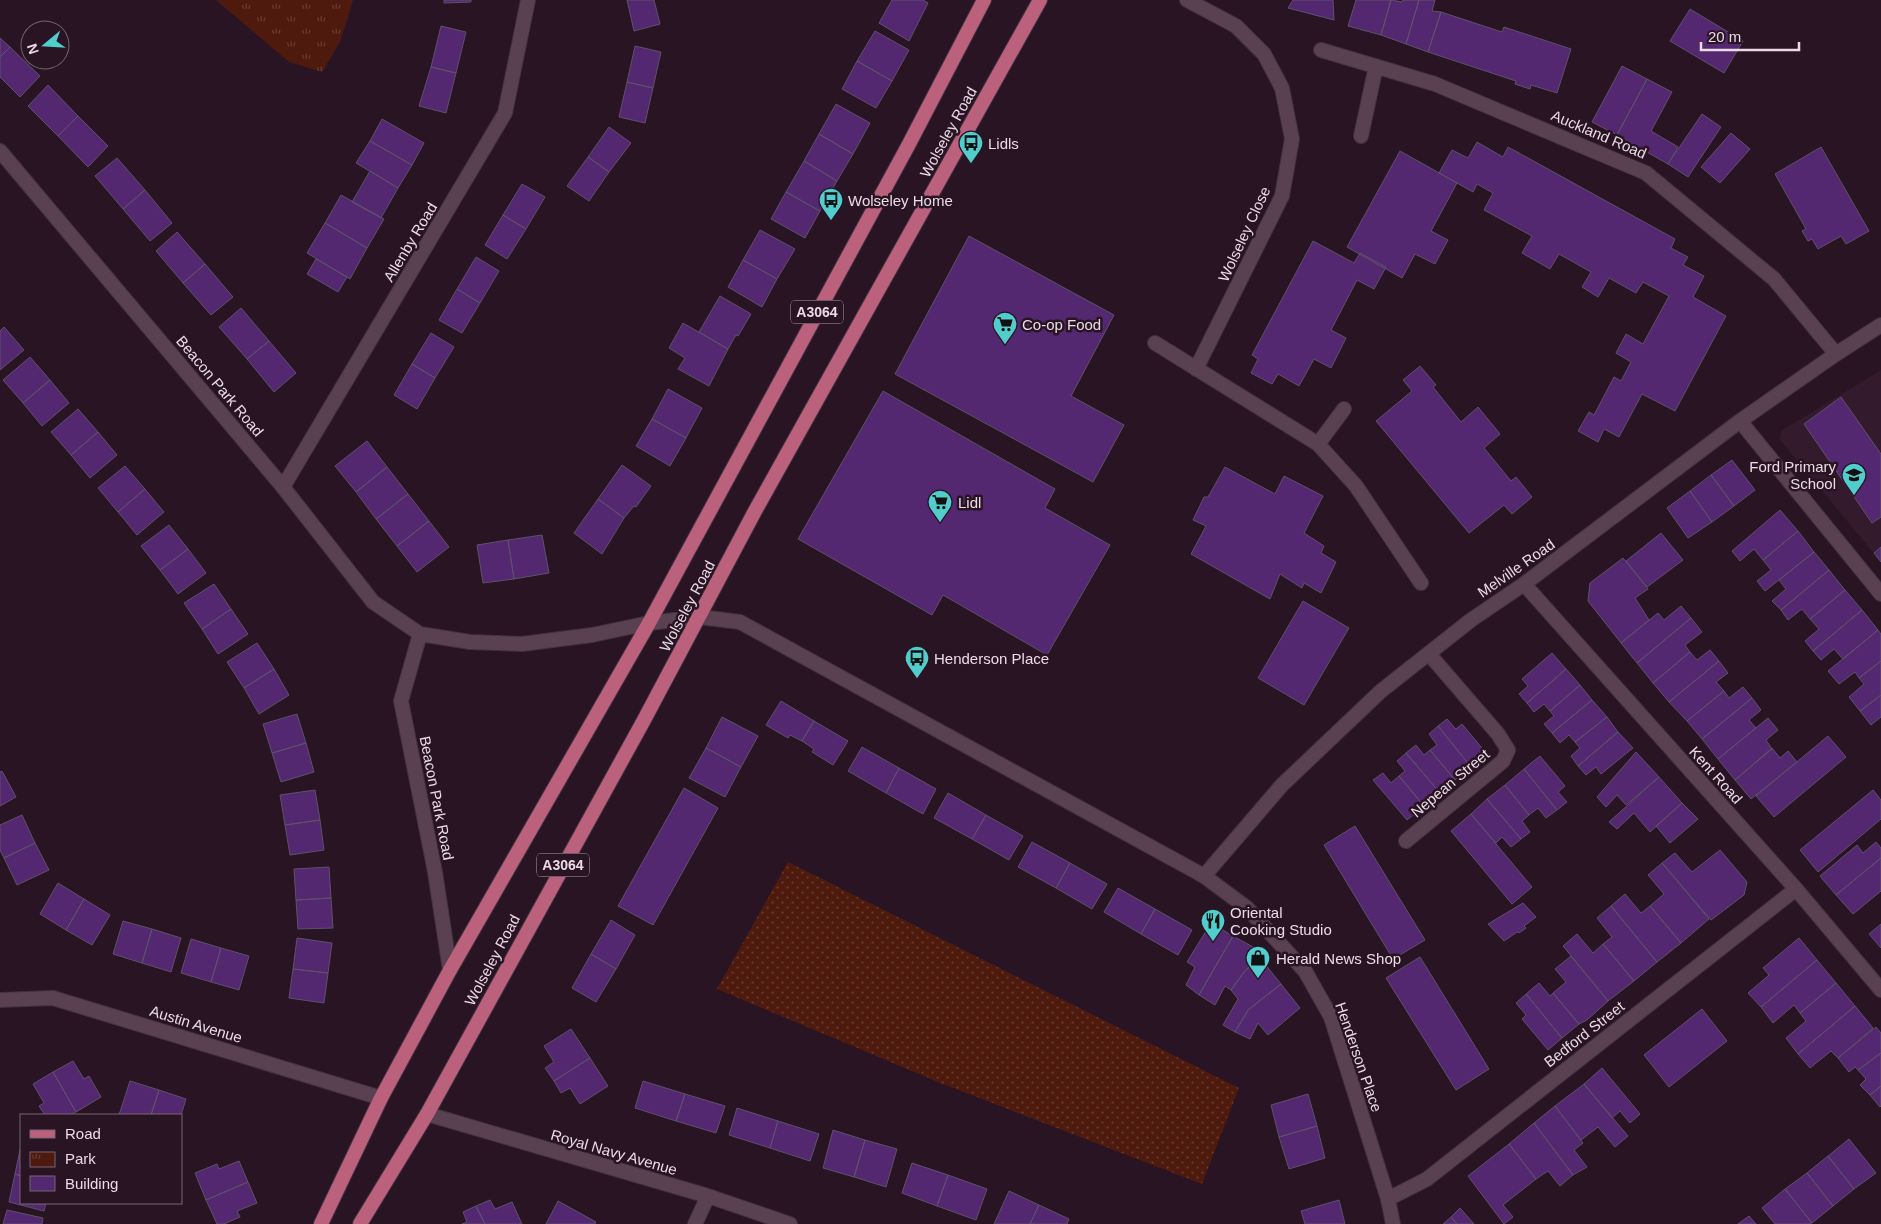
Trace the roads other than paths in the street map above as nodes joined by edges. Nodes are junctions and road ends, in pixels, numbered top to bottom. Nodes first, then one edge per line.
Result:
1 (528, 0) edge
2 (984, 0) edge
3 (1040, 0) edge
4 (1187, 0) edge
5 (1321, 50) dead end
6 (1376, 66) junction
7 (1361, 136) dead end
8 (0, 150) edge
9 (1881, 325) edge
10 (1155, 343) dead end
11 (1836, 354) junction
12 (1196, 369) junction
13 (1344, 409) dead end
14 (1740, 421) junction
15 (1318, 444) junction
16 (283, 487) junction
17 (1422, 583) dead end
18 (1524, 584) junction
19 (1881, 594) edge
20 (700, 617) junction
21 (648, 622) junction
22 (420, 634) junction
23 (1429, 654) junction
24 (1406, 841) dead end
25 (1204, 876) junction
26 (1796, 889) junction
27 (450, 970) junction
28 (1881, 990) edge
29 (0, 1000) edge
30 (381, 1098) junction
31 (427, 1114) junction
32 (708, 1196) junction
33 (1388, 1199) junction
34 (321, 1224) edge
35 (360, 1224) edge
36 (695, 1224) edge
37 (790, 1224) edge
38 (1393, 1224) edge

1 - 16 street, Allenby Road
2 - 21 main road, Wolseley Road / A3064
3 - 20 main road, Wolseley Road / A3064
4 - 12 street, Wolseley Close
5 - 6 street, Auckland Road
6 - 7 street
6 - 11 street, Auckland Road
8 - 16 street, Beacon Park Road
9 - 11 street, Melville Road
10 - 12 street
11 - 14 street, Melville Road
12 - 15 street
13 - 15 street
14 - 18 street, Melville Road
14 - 19 street
15 - 17 street
16 - 22 street, Beacon Park Road
18 - 23 street, Melville Road
18 - 26 street, Kent Road
20 - 21 street, Henderson Place
20 - 25 street, Henderson Place
20 - 31 main road, Wolseley Road / A3064
21 - 22 street, Beacon Park Road
21 - 27 main road, Wolseley Road / A3064
22 - 27 street, Beacon Park Road
23 - 24 street, Nepean Street
23 - 25 street, Melville Road
25 - 33 street, Henderson Place
26 - 28 street, Kent Road
26 - 33 street, Bedford Street
27 - 30 main road, Wolseley Road / A3064
29 - 30 street, Austin Avenue
30 - 34 main road, Wolseley Road / A3064
31 - 32 street, Royal Navy Avenue
31 - 35 main road, Wolseley Road / A3064
32 - 36 street
32 - 37 street, Royal Navy Avenue
33 - 38 street, Henderson Place

